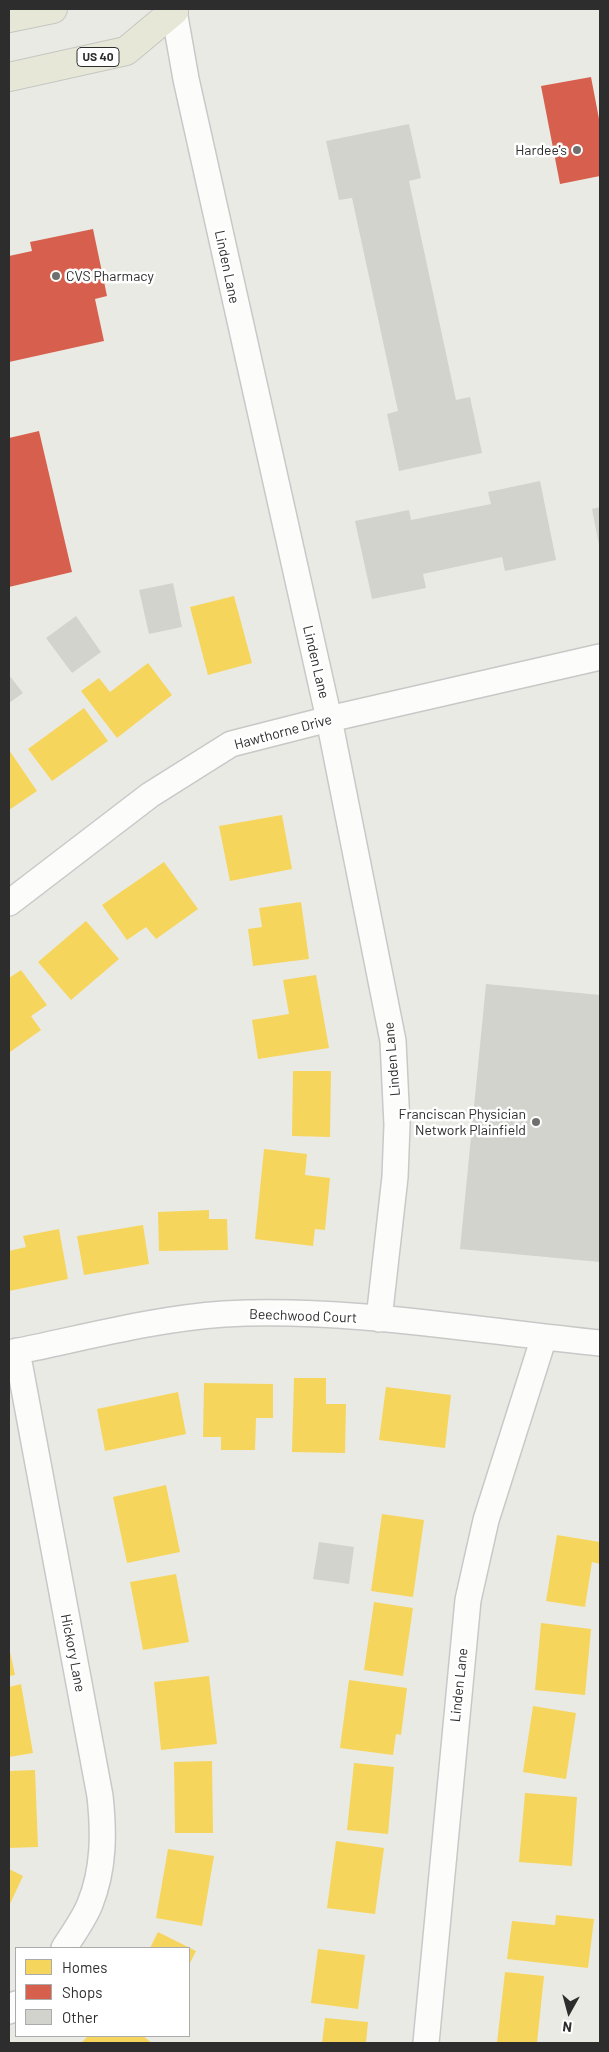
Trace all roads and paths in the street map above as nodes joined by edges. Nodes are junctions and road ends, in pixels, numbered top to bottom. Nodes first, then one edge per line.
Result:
1 (53, 9) edge
2 (173, 9) edge
3 (9, 18) edge
4 (9, 76) edge
5 (600, 657) edge
6 (329, 719) junction
7 (9, 903) edge
8 (379, 1319) junction
9 (544, 1337) junction
10 (600, 1343) edge
11 (13, 1352) edge
12 (65, 1947) edge
13 (426, 2043) edge

1 - 3 main road
2 - 4 main road, US 40
2 - 6 street, Linden Lane
5 - 6 street, Hawthorne Drive
6 - 7 street, Hawthorne Drive
6 - 8 street, Linden Lane
8 - 9 street, Beechwood Court
8 - 11 street, Beechwood Court
9 - 10 street, Beechwood Court
9 - 13 street, Linden Lane
11 - 12 street, Hickory Lane

